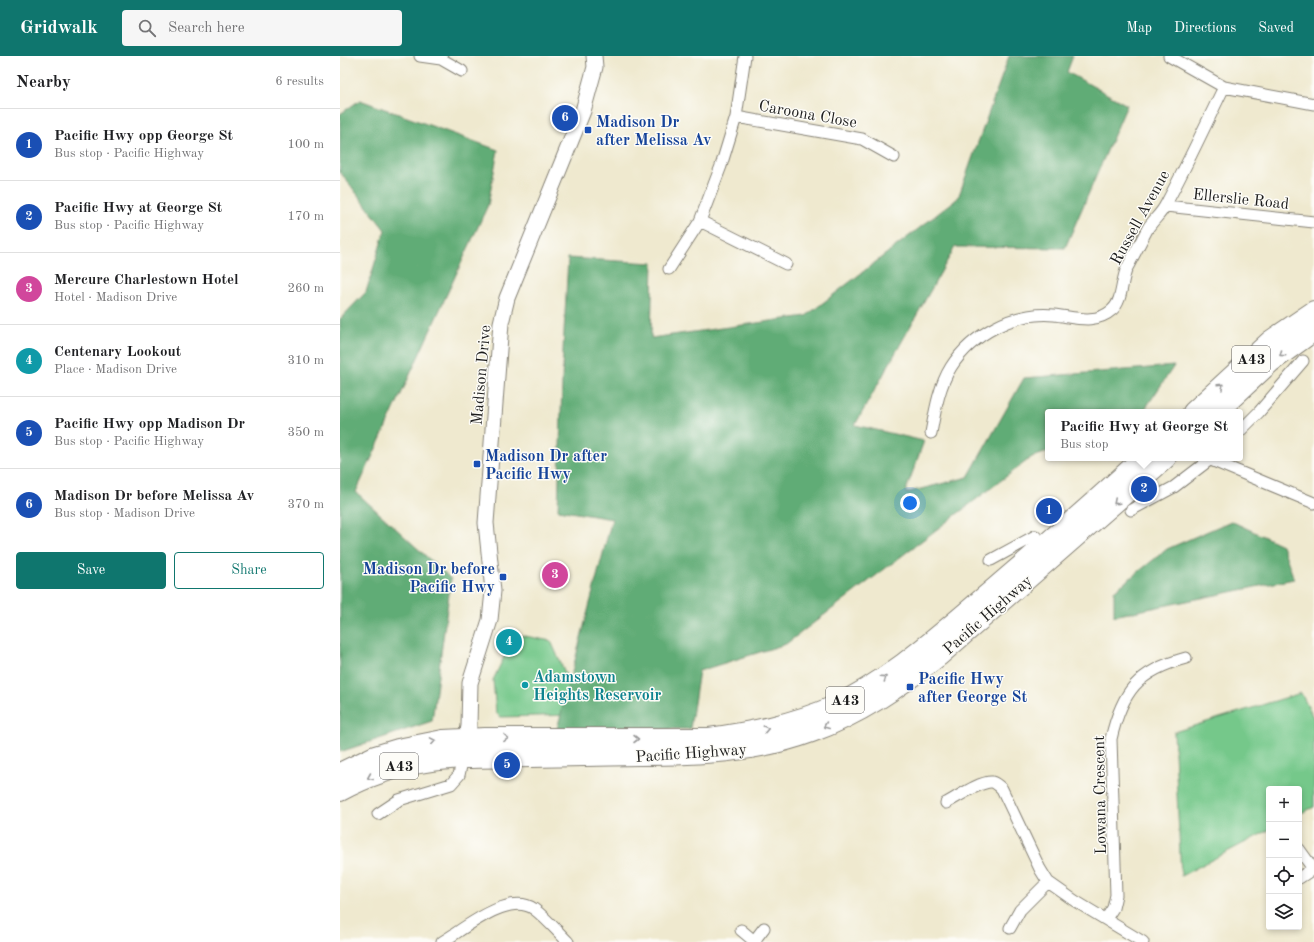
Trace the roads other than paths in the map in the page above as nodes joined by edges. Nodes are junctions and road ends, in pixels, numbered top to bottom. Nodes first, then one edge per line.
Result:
1 (420, 56) edge
2 (594, 56) edge
3 (745, 56) edge
4 (1168, 56) edge
5 (462, 71) dead end
6 (1224, 87) junction
7 (1314, 104) edge
8 (736, 117) junction
9 (894, 157) dead end
10 (1166, 206) junction
11 (700, 221) junction
12 (1314, 222) edge
13 (786, 264) dead end
14 (668, 269) dead end
15 (1314, 311) edge
16 (1314, 331) edge
17 (1303, 361) dead end
18 (1196, 409) edge
19 (1220, 409) edge
20 (1243, 428) edge
21 (931, 433) dead end
22 (1139, 461) edge
23 (1163, 461) edge
24 (1206, 461) edge
25 (1214, 461) edge
26 (1314, 503) edge
27 (1132, 510) dead end
28 (1044, 545) junction
29 (991, 560) dead end
30 (1186, 658) dead end
31 (468, 738) junction
32 (463, 757) junction
33 (340, 773) edge
34 (340, 792) edge
35 (946, 803) dead end
36 (378, 814) dead end
37 (1302, 853) edge
38 (1314, 869) edge
39 (1302, 876) edge
40 (1048, 882) junction
41 (1106, 919) junction
42 (764, 928) dead end
43 (1010, 928) dead end
44 (741, 930) dead end
45 (755, 941) edge
46 (442, 942) edge
47 (568, 942) edge
48 (1143, 942) edge

1 - 5 street
2 - 31 main road, Madison Drive
3 - 8 street
4 - 6 street
6 - 7 street
6 - 10 street, Russell Avenue
8 - 9 street, Caroona Close
8 - 11 street
10 - 12 street, Ellerslie Road
10 - 21 street, Russell Avenue
11 - 13 street
11 - 14 street
18 -> 15 highway, A43
16 -> 19 highway, A43
17 - 20 street
22 - 28 highway, Pacific Highway / A43
23 -> 32 highway, Pacific Highway / A43
24 - 27 street
25 - 26 street
28 - 29 street
31 -> 28 highway, Pacific Highway / A43
30 - 41 street, Lowana Crescent
31 - 32 main road, Madison Drive
33 -> 31 highway, Pacific Highway / A43
32 -> 34 highway, Pacific Highway / A43
32 - 36 street
35 - 40 street
37 - 38 street
38 - 39 street
40 - 41 street
40 - 43 street
41 - 48 street
42 - 45 street
44 - 45 street
46 - 47 street

